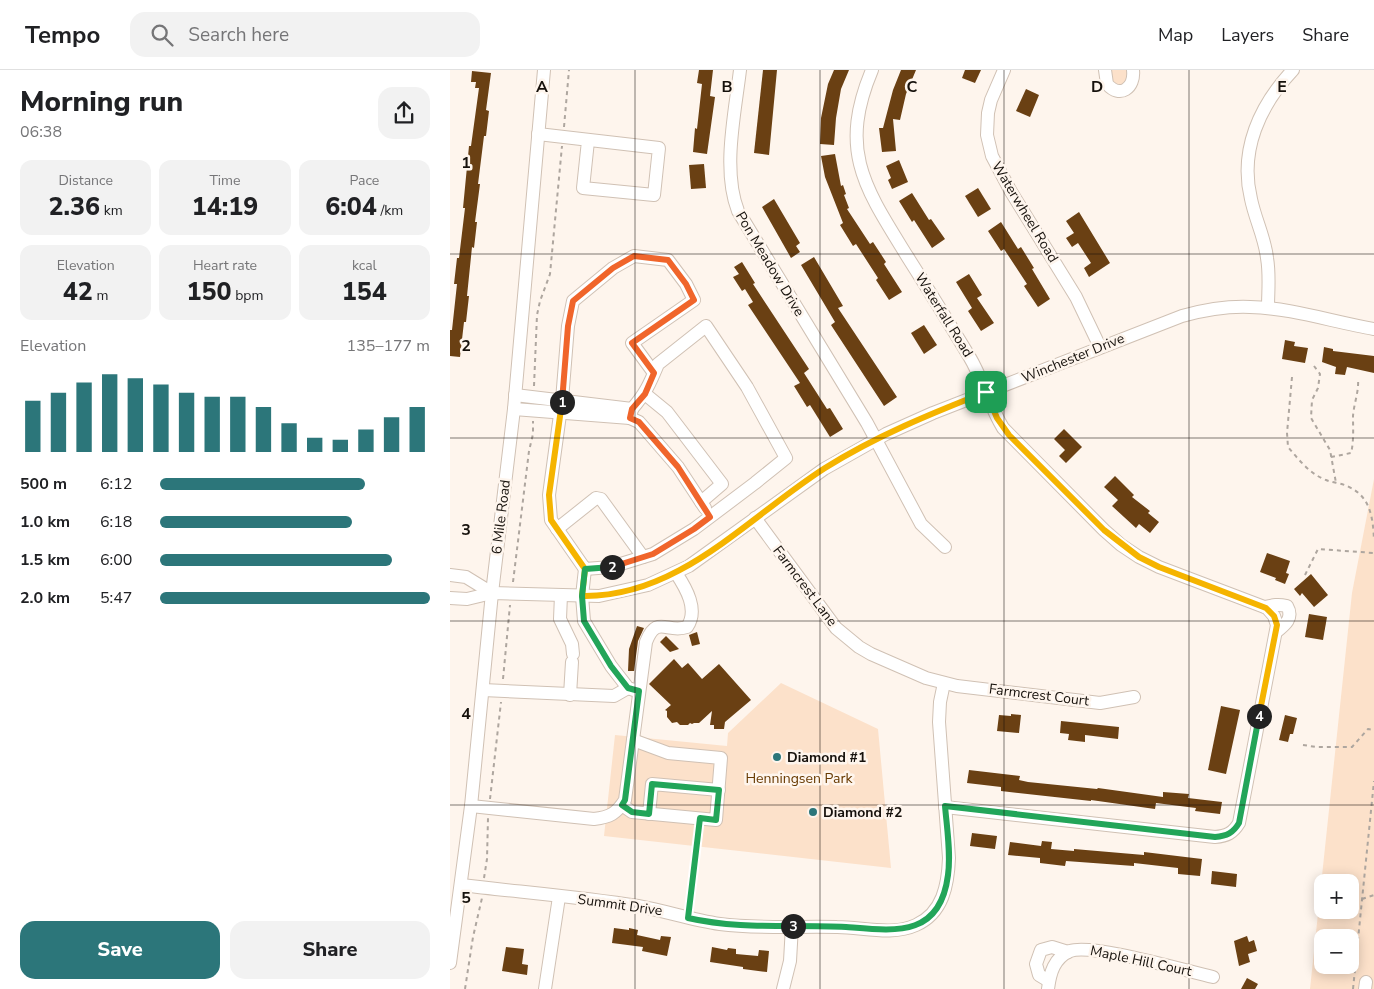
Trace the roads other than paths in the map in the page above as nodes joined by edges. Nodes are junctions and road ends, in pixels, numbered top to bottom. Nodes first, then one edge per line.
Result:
1 (544, 70) edge
2 (740, 70) edge
3 (872, 70) edge
4 (1004, 70) edge
5 (1105, 70) edge
6 (1133, 70) edge
7 (1293, 70) edge
8 (538, 134) junction
9 (588, 141) junction
10 (1268, 308) junction
11 (1374, 329) edge
12 (1100, 347) junction
13 (654, 373) junction
14 (986, 392) junction
15 (645, 394) junction
16 (516, 395) junction
17 (561, 406) junction
18 (514, 409) junction
19 (631, 414) junction
20 (876, 439) junction
21 (701, 502) junction
22 (710, 517) junction
23 (755, 518) junction
24 (557, 529) junction
25 (945, 547) dead end
26 (643, 557) junction
27 (585, 569) junction
28 (676, 573) junction
29 (450, 576) edge
30 (492, 593) junction
31 (561, 595) junction
32 (582, 596) junction
33 (450, 598) edge
34 (944, 683) junction
35 (634, 689) junction
36 (483, 690) junction
37 (570, 695) junction
38 (1134, 697) dead end
39 (633, 740) junction
40 (719, 790) junction
41 (622, 805) junction
42 (471, 806) junction
43 (945, 806) junction
44 (649, 814) junction
45 (461, 885) junction
46 (559, 896) junction
47 (453, 918) edge
48 (792, 926) junction
49 (1068, 952) junction
50 (450, 963) edge
51 (1213, 978) dead end
52 (1049, 985) edge
53 (545, 989) edge
54 (783, 989) edge

1 - 8 street, 6 Mile Road
2 - 20 street, Pon Meadow Drive
3 - 14 street, Waterfall Road
4 - 12 street, Waterwheel Road
5 - 6 street
7 - 10 street
8 - 9 street
8 - 16 street, 6 Mile Road
9 - 9 street
10 - 11 street, Winchester Drive
10 - 12 street, Winchester Drive
12 - 14 street, Winchester Drive
13 - 15 street
13 - 17 street
13 - 22 street
14 - 20 street, Winchester Drive
14 - 43 street, Waterfall Road
15 - 19 street
15 - 21 street
16 - 17 street
16 - 18 street, 6 Mile Road
17 - 18 street
17 - 19 street
17 - 24 street
18 - 30 street, 6 Mile Road
19 - 21 street
20 - 23 street, Winchester Drive
20 - 25 street, Pon Meadow Drive
21 - 22 street
22 - 26 street
23 - 28 street, Winchester Drive
23 - 34 street, Farmcrest Lane
24 - 26 street
24 - 27 street
26 - 27 street
27 - 32 street
28 - 32 street, Winchester Drive
28 - 35 street
29 - 30 street, Winchester Drive
30 - 31 street, Winchester Drive
30 - 33 street, Winchester Drive
30 - 36 street, 6 Mile Road
31 - 32 street, Winchester Drive
31 - 37 street
32 - 35 street
34 - 38 street, Farmcrest Court
34 - 43 street, Summit Drive
35 - 37 street
35 - 39 street
36 - 37 street
36 - 42 street, 6 Mile Road
39 - 40 street
39 - 41 street
40 - 44 street
40 - 44 street
41 - 42 street
41 - 44 street
42 - 45 street, 6 Mile Road
43 - 48 street, Summit Drive
45 - 46 street, Summit Drive
45 - 47 street, 6 Mile Road
46 - 48 street, Summit Drive
46 - 53 street
47 - 50 street, 6 Mile Road
48 - 54 street
49 - 51 street, Maple Hill Court
49 - 52 street, Maple Hill Court
49 - 52 street, Maple Hill Court

